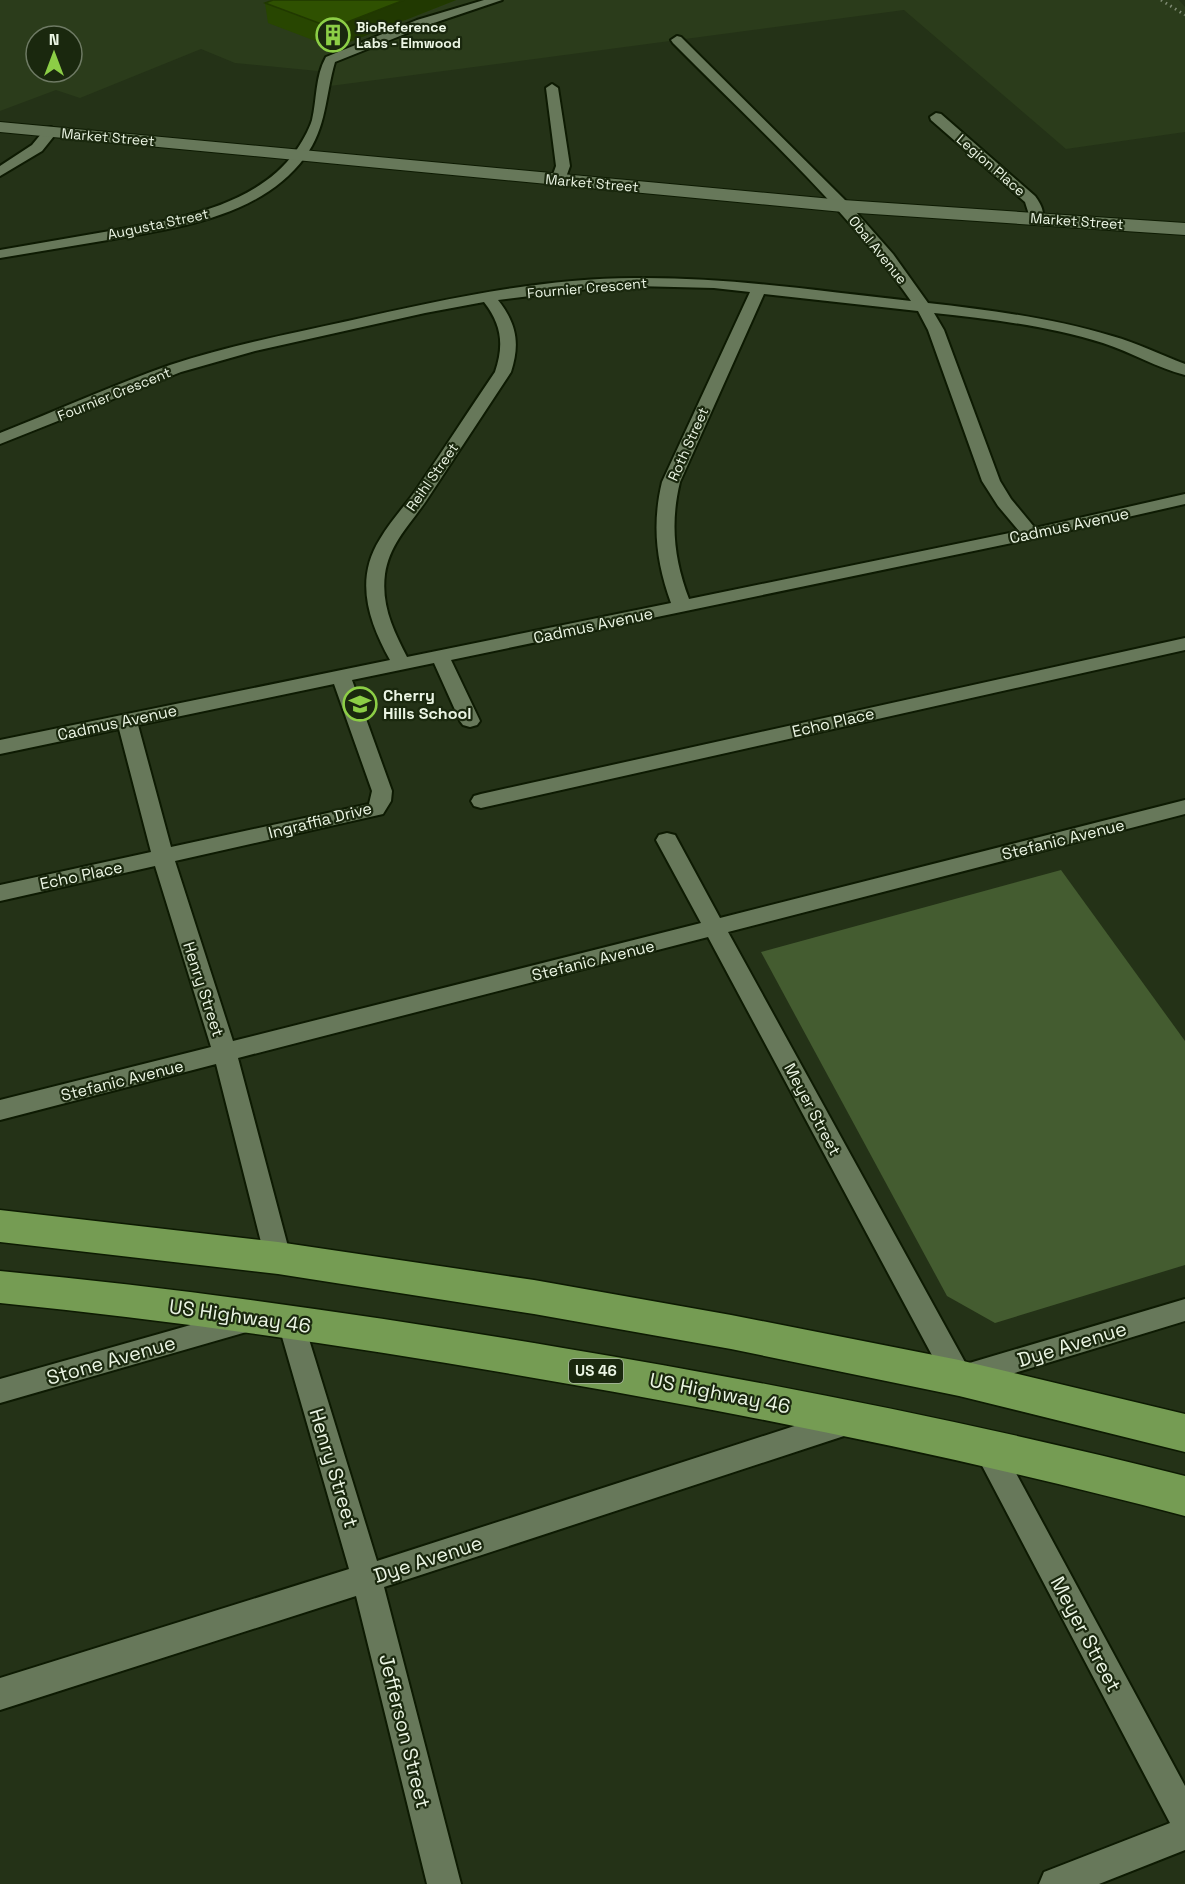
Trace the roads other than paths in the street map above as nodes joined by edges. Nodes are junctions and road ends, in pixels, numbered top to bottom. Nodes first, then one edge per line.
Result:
1 (496, 0) edge
2 (678, 40) dead end
3 (552, 88) dead end
4 (936, 117) dead end
5 (0, 127) edge
6 (51, 131) junction
7 (300, 155) junction
8 (0, 172) edge
9 (558, 180) junction
10 (843, 206) junction
11 (1036, 218) junction
12 (1185, 229) edge
13 (0, 254) edge
14 (759, 289) junction
15 (488, 297) junction
16 (923, 307) junction
17 (1185, 370) edge
18 (0, 439) edge
19 (1185, 499) edge
20 (1031, 534) junction
21 (682, 606) junction
22 (1185, 644) edge
23 (440, 656) junction
24 (402, 664) junction
25 (341, 676) junction
26 (127, 720) junction
27 (470, 721) dead end
28 (0, 747) edge
29 (481, 801) dead end
30 (1185, 807) edge
31 (668, 840) dead end
32 (163, 857) junction
33 (0, 893) edge
34 (715, 929) junction
35 (225, 1054) junction
36 (0, 1110) edge
37 (0, 1226) edge
38 (278, 1258) junction
39 (0, 1287) edge
40 (1185, 1310) edge
41 (274, 1320) junction
42 (959, 1378) junction
43 (0, 1391) edge
44 (854, 1420) junction
45 (1185, 1433) edge
46 (988, 1449) junction
47 (1185, 1496) edge
48 (366, 1578) junction
49 (0, 1694) edge
50 (1185, 1819) edge
51 (1185, 1834) edge
52 (444, 1884) edge
53 (1056, 1884) edge

1 - 7 street, Augusta Street
2 - 10 street, Obal Avenue
3 - 9 street
4 - 11 street, Legion Place
5 - 6 main road, Market Street
6 - 7 main road, Market Street
6 - 8 street
7 - 9 main road, Market Street
7 - 13 street, Augusta Street
9 - 10 main road, Market Street
10 - 11 main road, Market Street
10 - 16 street, Obal Avenue
11 - 12 main road, Market Street
14 - 15 street, Fournier Crescent
14 - 16 street, Fournier Crescent
14 - 21 street, Roth Street
15 - 18 street, Fournier Crescent
15 - 24 street, Reihl Street
16 - 17 street, Fournier Crescent
16 - 20 street, Obal Avenue
19 - 20 street, Cadmus Avenue
20 - 21 street, Cadmus Avenue
21 - 23 street, Cadmus Avenue
22 - 29 street, Echo Place
23 - 24 street, Cadmus Avenue
23 - 27 street
24 - 25 street, Cadmus Avenue
25 - 26 street, Cadmus Avenue
25 - 32 street, Ingraffia Drive
26 - 28 street, Cadmus Avenue
26 - 32 street, Henry Street
30 - 34 street, Stefanic Avenue
31 - 34 street, Meyer Street
32 - 33 street, Echo Place
32 - 35 street, Henry Street
34 - 35 street, Stefanic Avenue
34 - 42 street, Meyer Street
35 - 36 street, Stefanic Avenue
35 - 38 street, Henry Street
37 - 38 highway
38 - 42 highway
39 - 41 highway, US Highway 46 / US 46
40 - 42 street, Dye Avenue
41 - 43 street, Stone Avenue
41 - 44 highway, US Highway 46 / US 46
41 - 48 street, Henry Street
42 - 45 highway
44 - 46 highway, US Highway 46 / US 46
44 - 48 street, Dye Avenue
46 - 47 highway, US Highway 46 / US 46
46 - 50 street, Meyer Street
48 - 49 street, Dye Avenue
48 - 52 street, Jefferson Street
51 - 53 street

